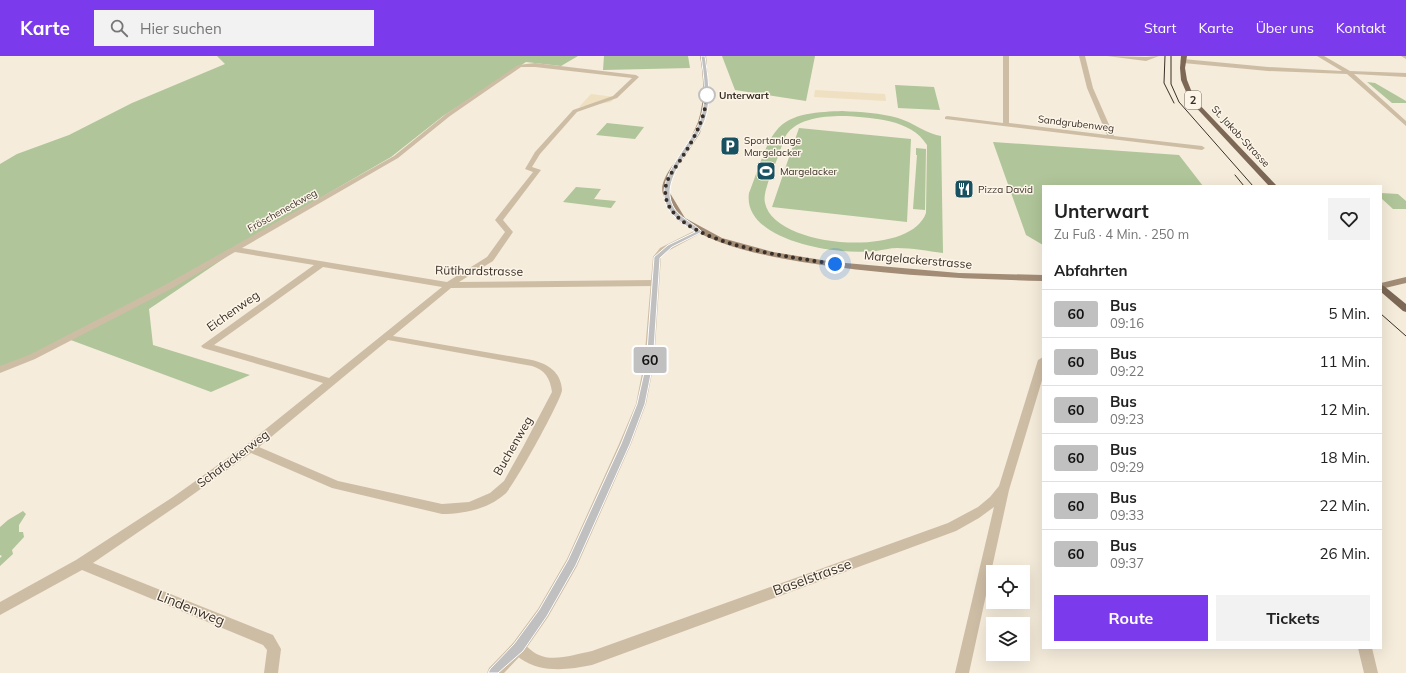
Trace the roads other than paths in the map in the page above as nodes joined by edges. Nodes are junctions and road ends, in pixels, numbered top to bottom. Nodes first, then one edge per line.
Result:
1 (703, 56) edge
2 (1006, 56) edge
3 (1082, 56) edge
4 (1110, 56) edge
5 (1156, 56) edge
6 (1320, 56) edge
7 (1184, 58) edge
8 (1348, 72) junction
9 (1406, 75) edge
10 (636, 77) joint
11 (947, 118) dead end
12 (1406, 124) edge
13 (1006, 125) junction
14 (1112, 137) junction
15 (1202, 148) dead end
16 (1272, 185) edge
17 (699, 232) junction
18 (233, 249) junction
19 (322, 264) junction
20 (1042, 278) edge
21 (1406, 280) edge
22 (655, 283) junction
23 (449, 285) junction
24 (1382, 287) edge
25 (1382, 288) edge
26 (1406, 309) edge
27 (384, 337) junction
28 (1042, 363) edge
29 (0, 370) edge
30 (331, 382) junction
31 (250, 448) junction
32 (1005, 486) junction
33 (80, 564) junction
34 (0, 609) edge
35 (518, 648) junction
36 (1365, 649) edge
37 (271, 673) edge
38 (494, 673) edge
39 (962, 673) edge
40 (1370, 673) edge

1 - 17 main road, Margelackerstrasse
2 - 13 street
3 - 14 street
4 - 5 street
6 - 8 street
7 - 8 street
7 - 16 main road, St. Jakob-Strasse / 2
8 - 9 street
8 - 12 street
10 - 18 street, Fröscheneckweg
10 - 23 street, Schafackerweg
11 - 13 street, Sandgrubenweg
13 - 14 street, Sandgrubenweg
14 - 15 street, Sandgrubenweg
17 - 20 main road, Margelackerstrasse
17 - 22 street
18 - 19 street, Rütihardstrasse
18 - 29 street, Fröscheneckweg
19 - 23 street, Rütihardstrasse
19 - 30 street, Eichenweg
21 - 24 main road
22 - 23 street, Rütihardstrasse
22 - 35 street
23 - 27 street, Schafackerweg
25 - 26 main road
27 - 30 street, Schafackerweg
27 - 31 street, Buchenweg
28 - 32 street, Baselstrasse
30 - 31 street, Schafackerweg
31 - 33 street, Schafackerweg
32 - 35 street, Baselstrasse
32 - 39 street
33 - 34 street, Schafackerweg
33 - 37 street, Lindenweg
35 - 38 street
36 - 40 street

